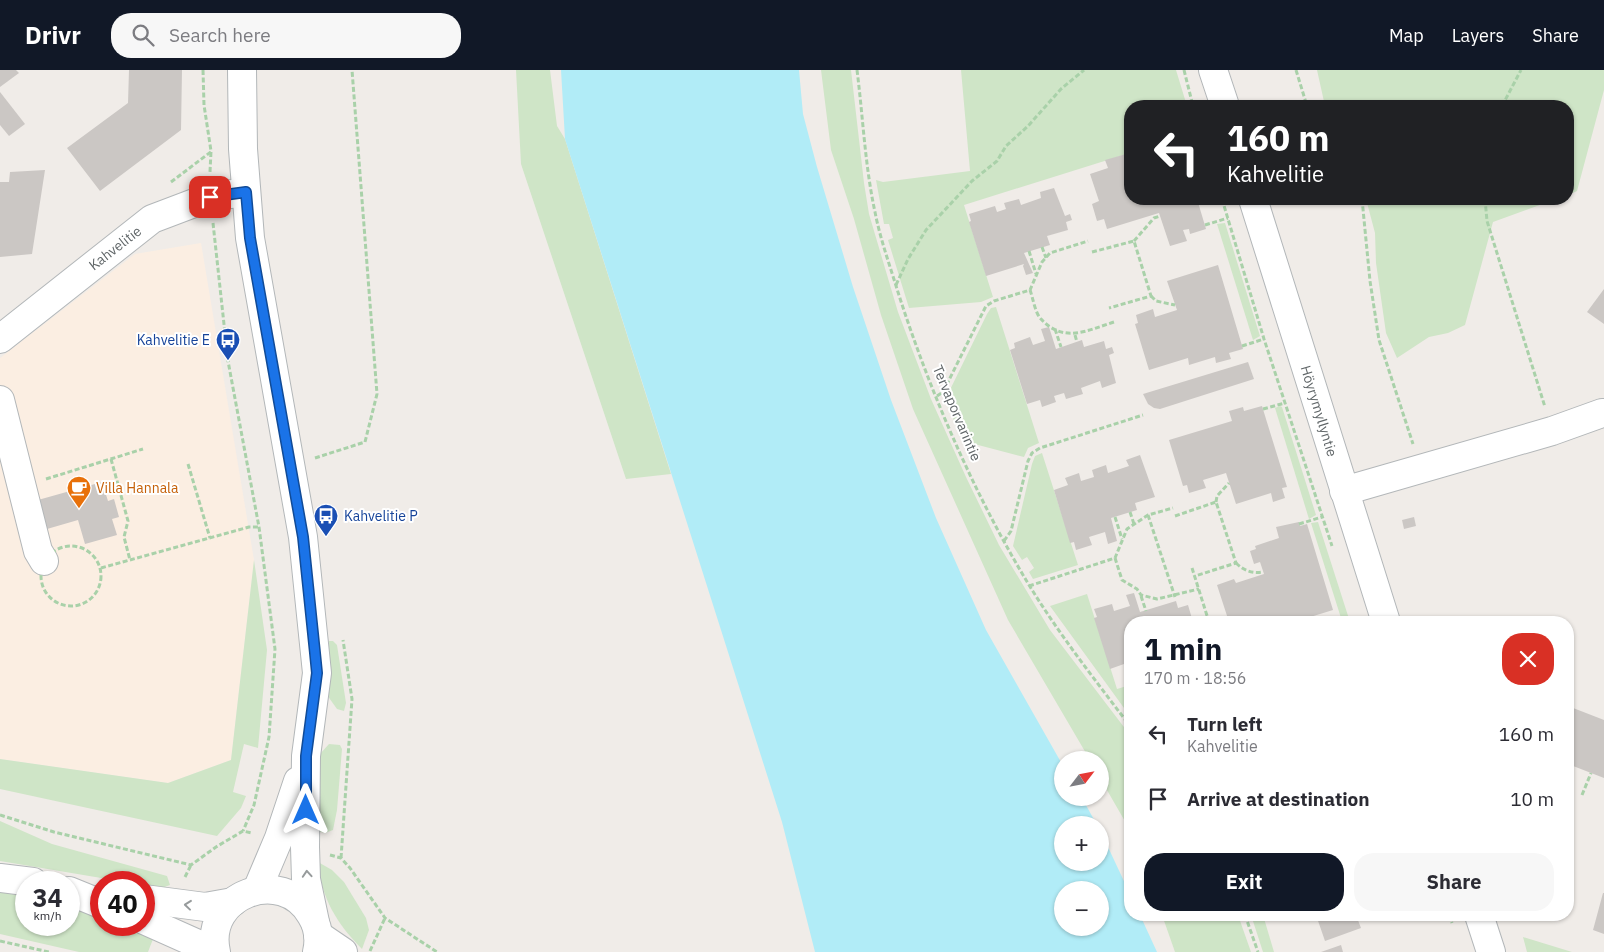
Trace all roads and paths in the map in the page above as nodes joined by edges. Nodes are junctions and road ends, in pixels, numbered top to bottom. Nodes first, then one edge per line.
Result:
1 (203, 70) edge
2 (242, 70) edge
3 (352, 70) edge
4 (857, 70) edge
5 (1084, 70) edge
6 (1184, 70) edge
7 (1213, 70) edge
8 (1296, 70) edge
9 (1521, 70) edge
10 (1192, 100) edge
11 (1223, 100) edge
12 (1304, 100) edge
13 (1505, 100) edge
14 (246, 192) junction
15 (210, 197) junction
16 (1224, 205) edge
17 (1255, 205) edge
18 (1363, 205) edge
19 (1486, 205) edge
20 (1160, 216) dead end
21 (1228, 218) junction
22 (1205, 225) dead end
23 (1134, 241) junction
24 (1088, 242) dead end
25 (1042, 247) dead end
26 (1029, 251) dead end
27 (1092, 252) dead end
28 (1046, 258) junction
29 (1037, 274) junction
30 (896, 285) junction
31 (1030, 290) junction
32 (1151, 296) junction
33 (1175, 305) dead end
34 (1109, 308) dead end
35 (1114, 322) dead end
36 (1054, 328) junction
37 (1075, 335) junction
38 (1264, 339) junction
39 (0, 340) edge
40 (1077, 342) dead end
41 (1242, 346) dead end
42 (1060, 347) dead end
43 (937, 396) junction
44 (0, 400) edge
45 (1285, 402) junction
46 (1263, 409) dead end
47 (1602, 413) dead end
48 (1143, 415) dead end
49 (1552, 431) junction
50 (143, 449) dead end
51 (111, 459) junction
52 (311, 460) dead end
53 (188, 464) dead end
54 (1419, 468) junction
55 (1230, 483) dead end
56 (22, 487) junction
57 (1344, 491) junction
58 (1216, 502) junction
59 (1173, 508) dead end
60 (1130, 512) dead end
61 (1148, 515) junction
62 (1175, 516) dead end
63 (1115, 517) dead end
64 (1322, 517) junction
65 (1134, 524) junction
66 (1299, 524) dead end
67 (259, 527) junction
68 (210, 538) junction
69 (1122, 540) junction
70 (1004, 541) junction
71 (1334, 552) dead end
72 (1115, 558) junction
73 (130, 560) junction
74 (44, 561) junction
75 (1236, 563) junction
76 (101, 568) junction
77 (1192, 568) dead end
78 (1263, 572) dead end
79 (1195, 576) junction
80 (1029, 586) junction
81 (1198, 590) junction
82 (1141, 595) junction
83 (1174, 597) junction
84 (1146, 610) dead end
85 (1207, 616) edge
86 (1384, 616) edge
87 (1124, 717) edge
88 (306, 756) junction
89 (1591, 773) dead end
90 (1582, 796) dead end
91 (0, 815) edge
92 (243, 831) junction
93 (279, 838) junction
94 (305, 847) junction
95 (0, 878) edge
96 (15, 880) edge
97 (257, 890) junction
98 (155, 900) edge
99 (233, 902) junction
100 (385, 918) junction
101 (1247, 921) edge
102 (1481, 921) edge
103 (155, 925) edge
104 (317, 936) edge
105 (0, 941) edge
106 (49, 952) edge
107 (209, 952) edge
108 (216, 952) edge
109 (343, 952) edge
110 (370, 952) edge
111 (437, 952) edge
112 (1258, 952) edge
113 (1491, 952) edge

1 - 15 path
2 - 14 street
3 - 52 path
4 - 30 path, Tervaporvarintie
5 - 30 path
6 - 10 path
7 - 11 street
8 - 12 path
9 - 13 path
14 - 15 street, Kahvelitie
14 - 88 street
15 - 39 street, Kahvelitie
15 - 67 path
16 - 21 path
17 - 57 street, Höyrymyllyntie
18 - 54 path
19 - 49 path
20 - 23 path
21 - 22 path
21 - 38 path
23 - 27 path
23 - 32 path
24 - 28 path
25 - 28 path
26 - 29 path
28 - 29 path
29 - 31 path
30 - 43 path, Tervaporvarintie
31 - 36 path
31 - 43 path
32 - 33 path
32 - 34 path
35 - 37 path
36 - 37 path
36 - 42 path
37 - 40 path
38 - 41 path
38 - 45 path
43 - 70 path, Tervaporvarintie
44 - 56 street
45 - 46 path
45 - 64 path
47 - 49 street
48 - 70 path
49 - 54 street
50 - 51 path
51 - 56 path
51 - 73 path
53 - 68 path
54 - 57 street
55 - 58 path
56 - 74 street
57 - 86 street, Höyrymyllyntie
58 - 62 path
58 - 75 path
59 - 61 path
60 - 65 path
61 - 65 path
61 - 83 path
63 - 69 path
64 - 66 path
64 - 71 path
65 - 69 path
67 - 68 path
67 - 92 path
68 - 73 path
69 - 72 path
70 - 80 path, Tervaporvarintie
72 - 80 path
72 - 82 path
73 - 76 path
74 - 76 path
74 - 76 path
75 - 78 path
75 - 79 path
77 - 79 path
79 - 81 path
80 - 87 path, Tervaporvarintie
81 - 83 path
81 - 85 path
82 - 83 path
82 - 84 path
88 - 93 street
88 - 94 street
89 - 90 path
91 - 92 path
92 - 93 path
93 - 97 street
94 - 100 path
104 -> 94 street
95 - 96 street
97 - 99 street
97 - 104 street
99 -> 98 street
99 - 108 street
100 - 110 path
100 - 111 path
101 - 112 path
102 - 113 street
103 - 107 street
104 - 109 street
105 - 106 path

